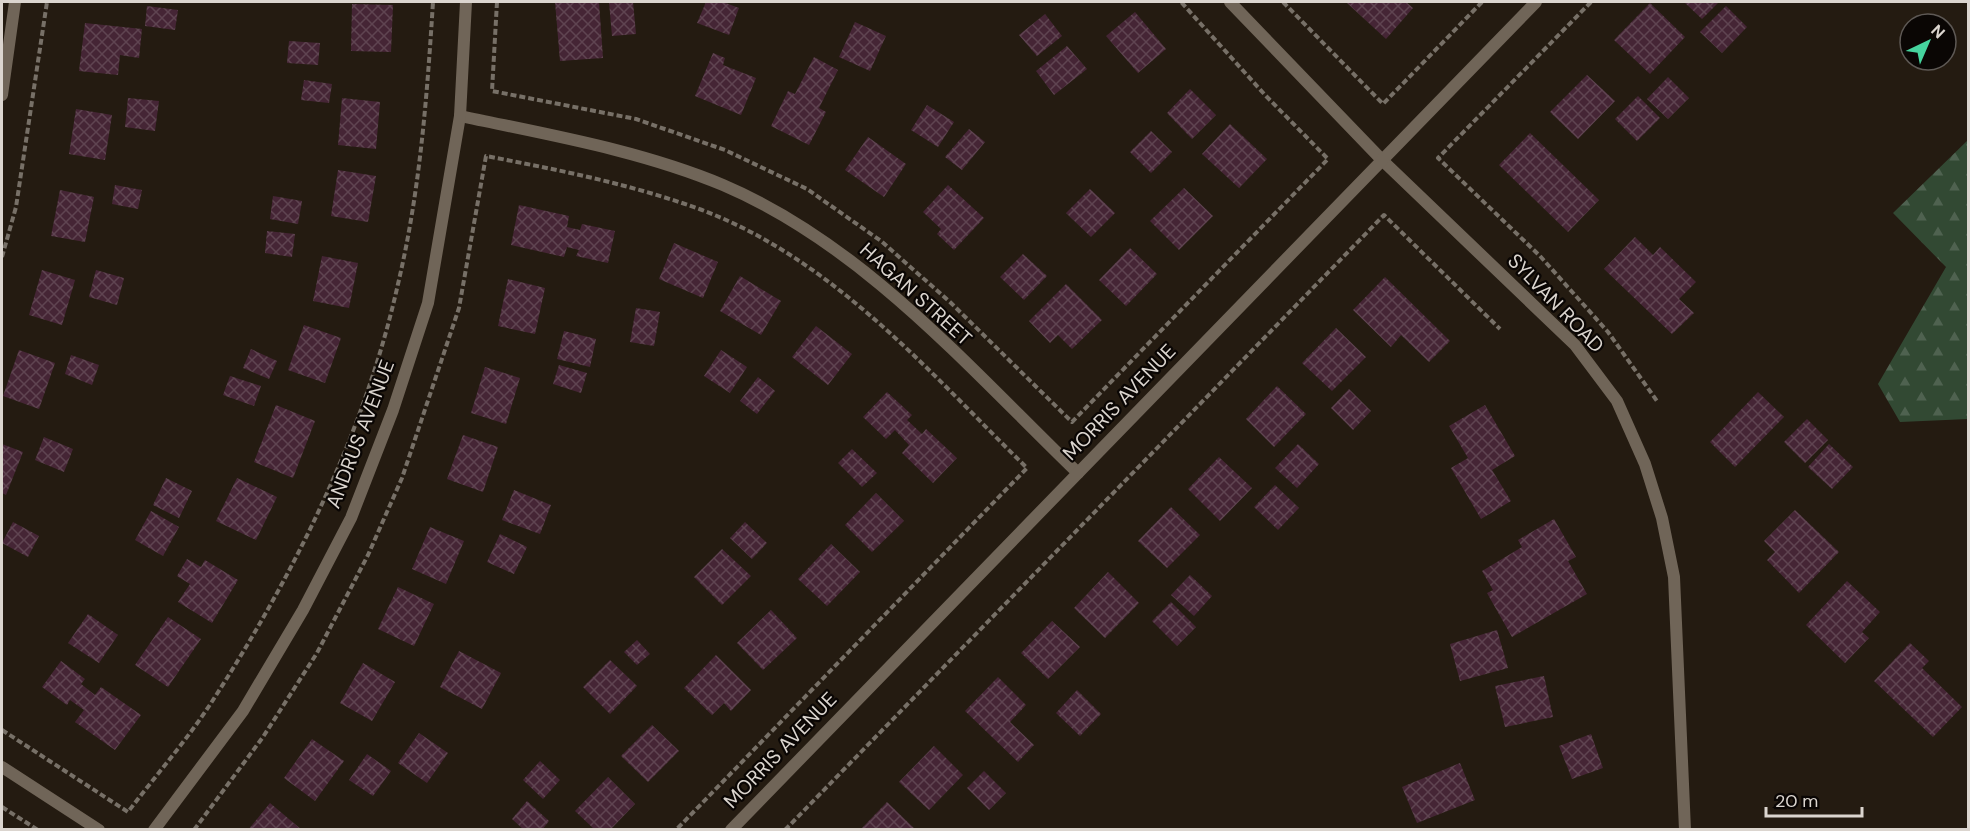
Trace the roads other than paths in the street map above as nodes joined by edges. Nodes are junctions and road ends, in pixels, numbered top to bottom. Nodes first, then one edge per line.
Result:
1 (15, 2) edge
2 (466, 2) edge
3 (1230, 2) edge
4 (1536, 2) edge
5 (2, 95) edge
6 (460, 116) junction
7 (1382, 159) junction
8 (1078, 473) junction
9 (2, 767) edge
10 (99, 830) edge
11 (154, 830) edge
12 (730, 830) edge
13 (1685, 830) edge

1 - 5 street
2 - 6 street, ANDRUS AVENUE
3 - 7 street, SYLVAN ROAD
4 - 7 street, MORRIS AVENUE
6 - 8 street, HAGAN STREET
6 - 11 street, ANDRUS AVENUE
7 - 8 street, MORRIS AVENUE
7 - 13 street, SYLVAN ROAD
8 - 12 street, MORRIS AVENUE
9 - 10 street

